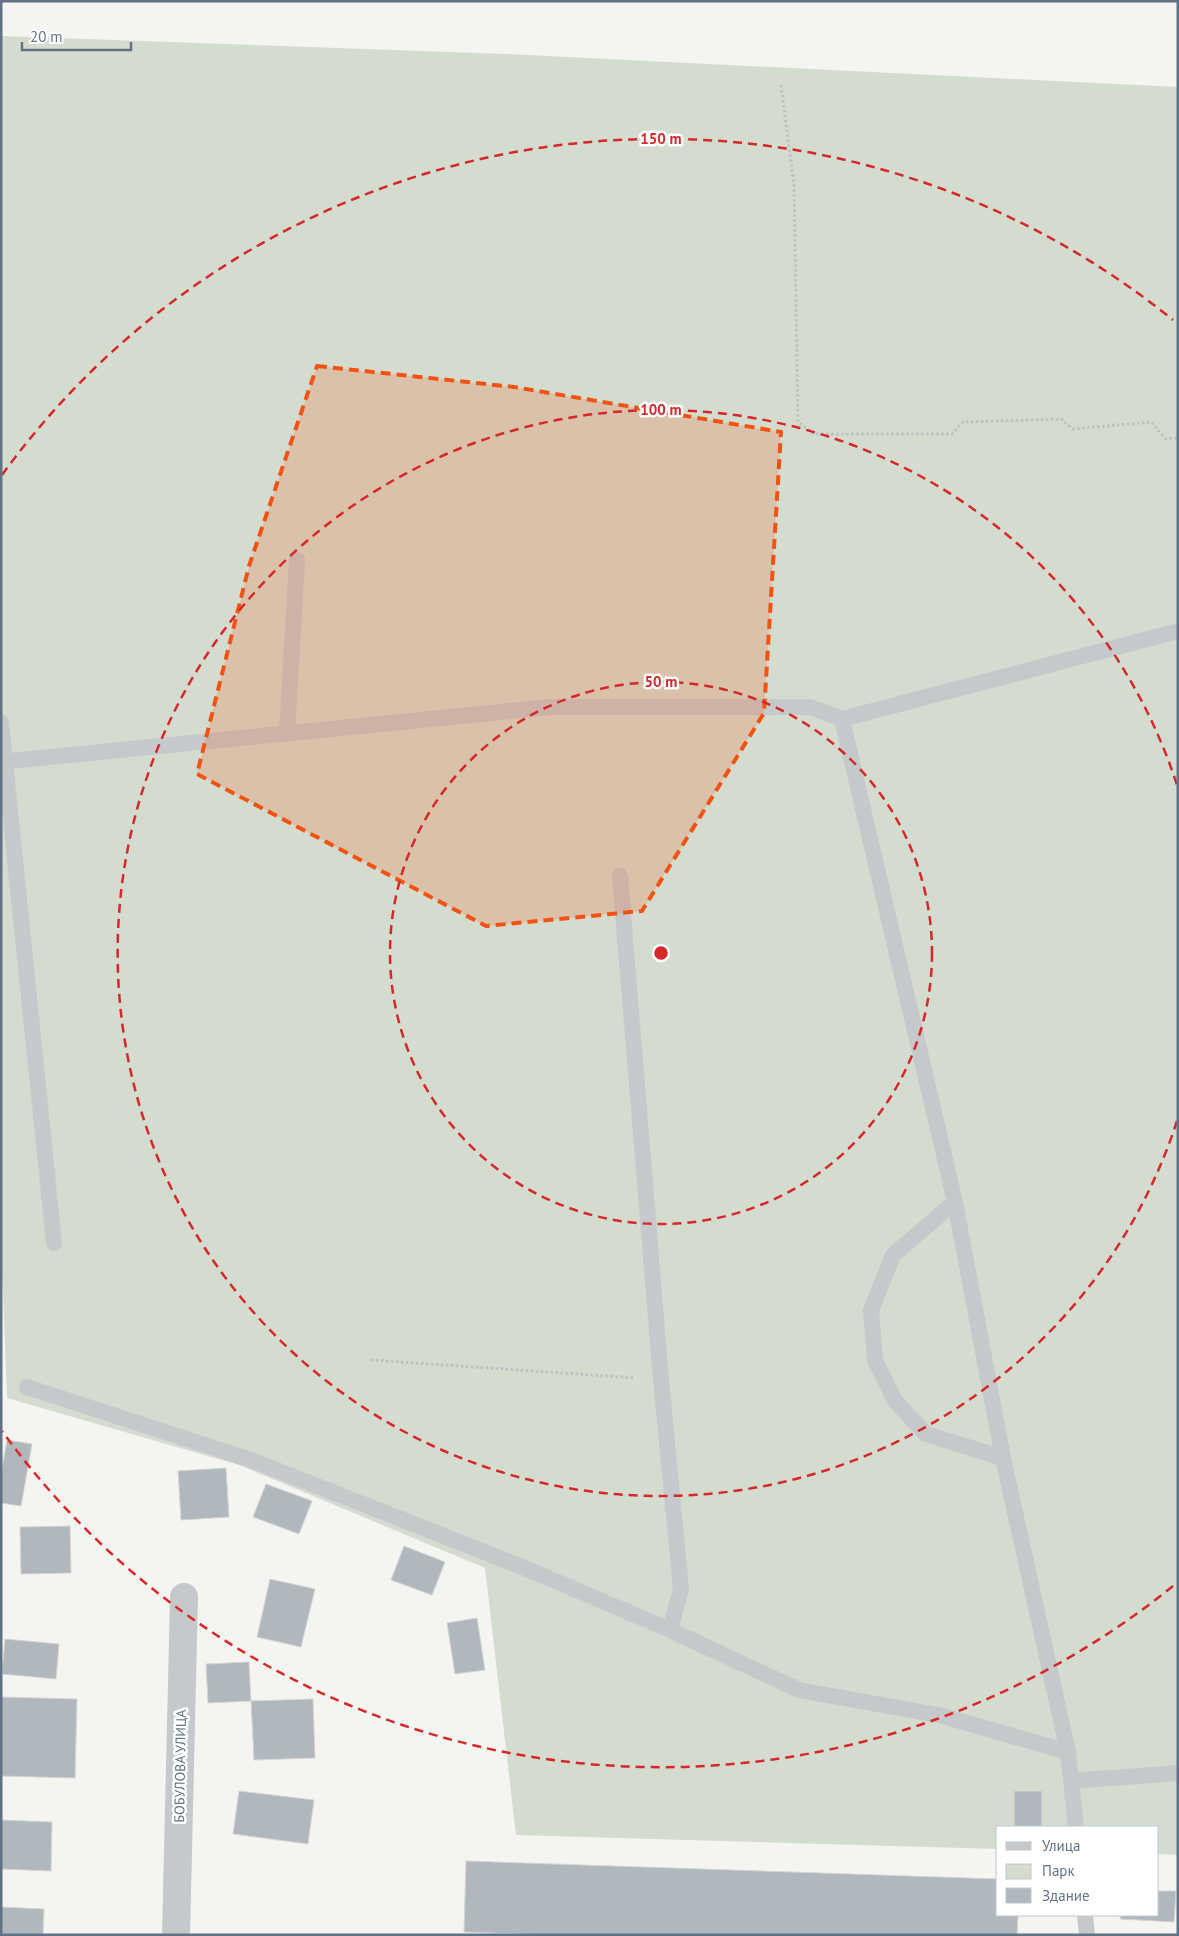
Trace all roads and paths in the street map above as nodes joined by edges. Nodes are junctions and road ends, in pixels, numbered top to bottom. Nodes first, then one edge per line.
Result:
1 (781, 85) dead end
2 (1178, 438) edge
3 (297, 560) dead end
4 (1178, 631) edge
5 (842, 719) junction
6 (1, 722) edge
7 (287, 733) junction
8 (3, 762) edge
9 (620, 876) dead end
10 (955, 1202) junction
11 (54, 1243) dead end
12 (371, 1360) dead end
13 (661, 1380) junction
14 (27, 1388) dead end
15 (1003, 1458) junction
16 (184, 1597) dead end
17 (670, 1630) junction
18 (1068, 1752) junction
19 (1178, 1773) edge
20 (1071, 1781) junction
21 (1076, 1826) edge
22 (1084, 1916) edge
23 (176, 1935) edge
24 (1087, 1935) edge

1 - 2 path
3 - 7 lane
4 - 5 lane
5 - 7 lane
5 - 10 lane
6 - 8 lane
7 - 8 lane
8 - 11 lane
9 - 13 lane
10 - 15 lane
10 - 15 lane
12 - 13 path
13 - 17 lane
14 - 17 lane
15 - 18 lane
16 - 23 street, БОБУЛОВА УЛИЦА
17 - 18 lane
18 - 20 lane
19 - 20 lane
20 - 21 lane
22 - 24 lane

